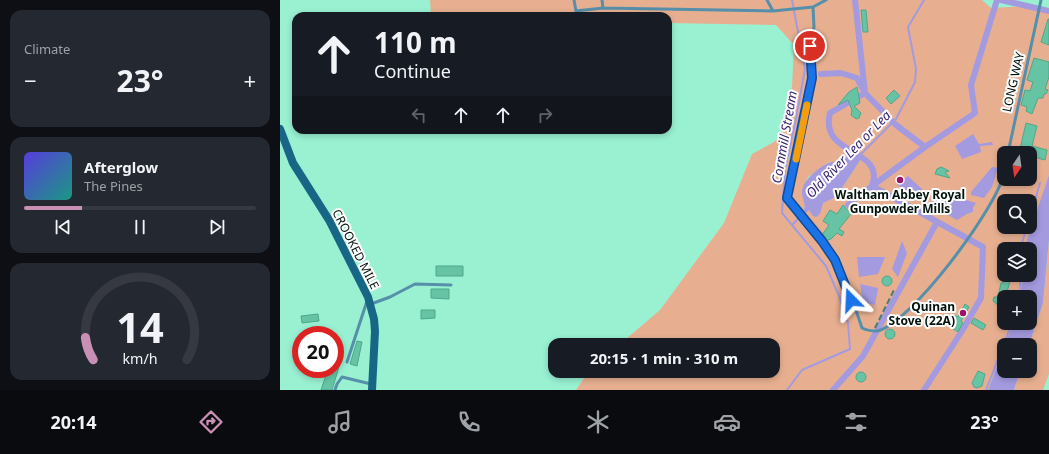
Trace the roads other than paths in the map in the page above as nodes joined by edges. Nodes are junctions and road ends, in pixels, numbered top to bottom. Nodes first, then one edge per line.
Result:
1 (574, 0) edge
2 (602, 0) edge
3 (767, 0) edge
4 (826, 0) edge
5 (1041, 1) edge
6 (814, 7) junction
7 (602, 8) junction
8 (773, 11) junction
9 (280, 129) edge
10 (1010, 146) edge
11 (999, 186) edge
12 (451, 285) dead end
13 (369, 301) junction
14 (347, 362) dead end
15 (372, 387) edge
16 (335, 390) edge

1 - 7 lane
2 - 7 lane
3 - 8 lane
4 - 6 lane
5 - 10 lane, LONG WAY
6 - 8 lane
6 - 11 lane
7 - 8 lane
9 - 13 main road, CROOKED MILE
12 - 13 lane
13 - 14 lane
13 - 15 main road, CROOKED MILE
15 - 16 lane

